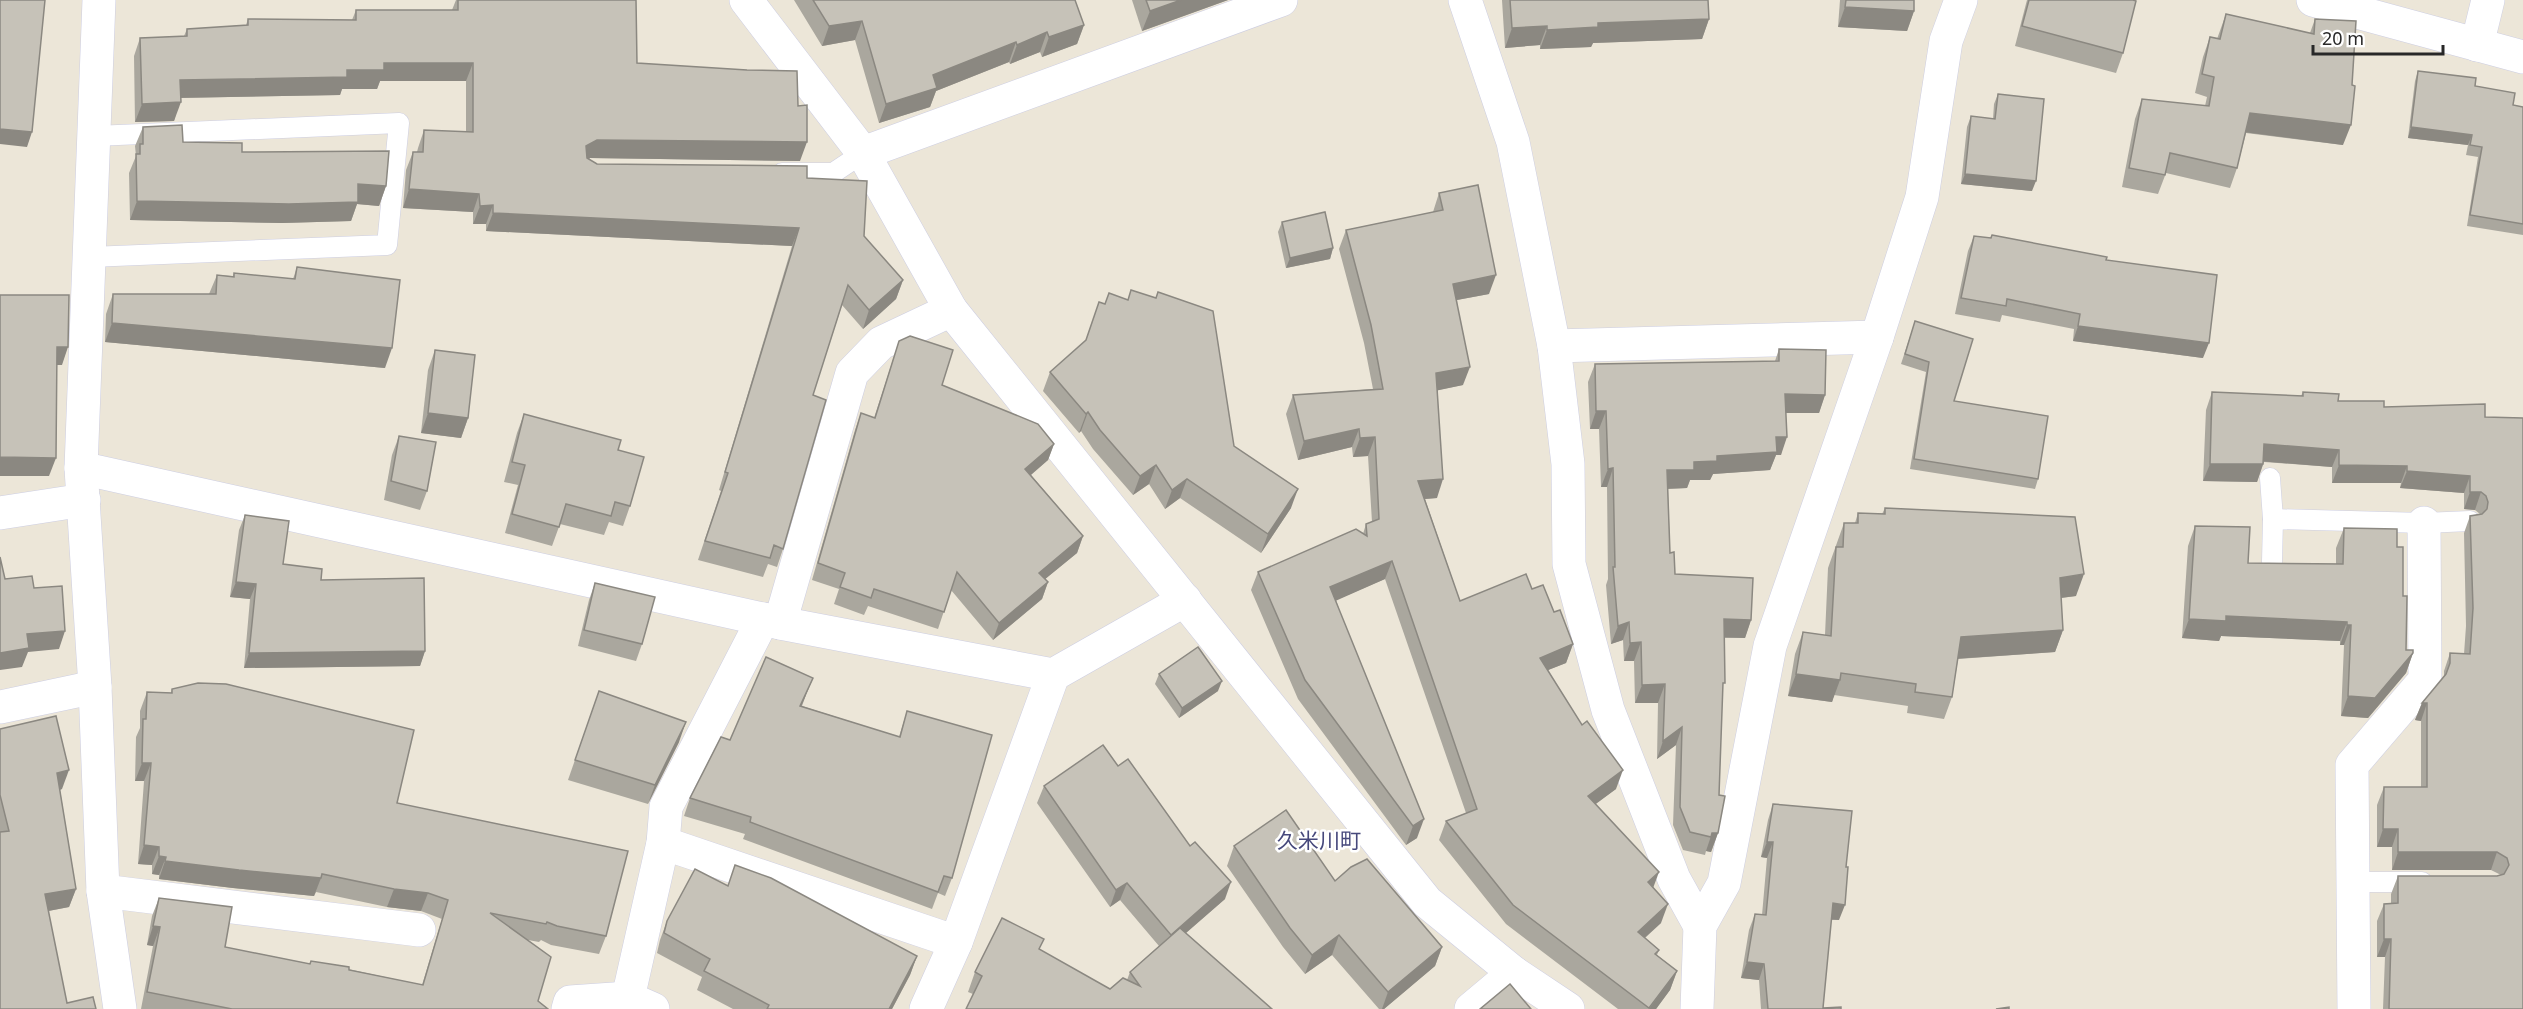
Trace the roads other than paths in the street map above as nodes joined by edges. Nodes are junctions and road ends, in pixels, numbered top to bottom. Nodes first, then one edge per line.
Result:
1 (99, 0) edge
2 (746, 0) edge
3 (1281, 0) edge
4 (1465, 0) edge
5 (1961, 0) edge
6 (2313, 0) edge
7 (2488, 0) edge
8 (2477, 45) junction
9 (2523, 57) edge
10 (95, 136) junction
11 (863, 153) junction
12 (764, 172) edge
13 (90, 257) junction
14 (951, 310) junction
15 (1876, 337) junction
16 (1554, 345) junction
17 (81, 468) junction
18 (2270, 478) dead end
19 (84, 500) junction
20 (0, 513) edge
21 (2273, 519) junction
22 (2470, 521) edge
23 (2424, 523) junction
24 (2272, 562) edge
25 (1185, 600) junction
26 (772, 621) junction
27 (1053, 675) junction
28 (95, 687) junction
29 (0, 707) edge
30 (663, 843) junction
31 (2353, 882) junction
32 (2445, 882) edge
33 (103, 891) junction
34 (1700, 926) junction
35 (419, 930) dead end
36 (956, 942) junction
37 (1515, 973) junction
38 (640, 1004) edge
39 (120, 1009) edge
40 (568, 1009) edge
41 (926, 1009) edge
42 (1471, 1009) edge
43 (1568, 1009) edge
44 (1697, 1009) edge
45 (2354, 1009) edge

1 - 10 street
2 - 11 street
3 - 11 street
4 - 16 street
5 - 15 street
6 - 8 street
7 - 8 street
8 - 9 street
10 - 13 street
10 - 13 lane
11 - 12 lane
11 - 14 street
13 - 17 street
14 - 25 street
14 - 26 street
15 - 16 street
15 - 34 street
16 - 34 street
17 - 19 street
17 - 26 street
18 - 21 lane
19 - 20 street
19 - 28 street
21 - 23 lane
21 - 24 lane
22 - 23 lane
23 - 31 street
25 - 27 street
25 - 37 street
26 - 27 street
26 - 30 street
27 - 36 street
28 - 29 street
28 - 33 street
30 - 36 street
30 - 38 street
31 - 32 lane
31 - 45 street
33 - 35 street
33 - 39 street
34 - 44 street
36 - 41 street
37 - 42 street
37 - 43 street
38 - 40 street

